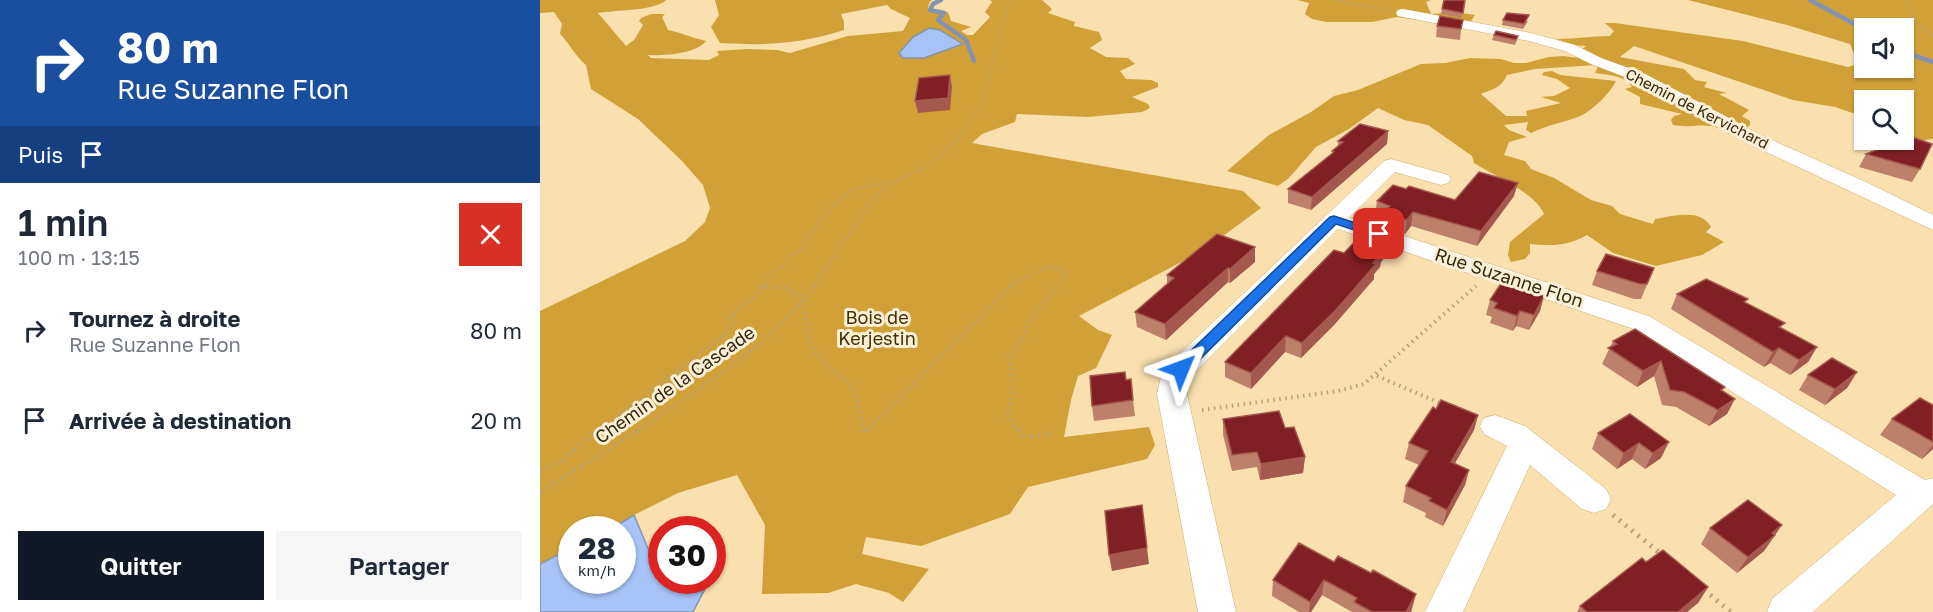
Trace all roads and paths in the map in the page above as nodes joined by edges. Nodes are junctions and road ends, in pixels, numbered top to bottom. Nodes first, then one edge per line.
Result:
1 (1009, 0) edge
2 (1333, 0) edge
3 (1905, 0) edge
4 (1402, 13) joint
5 (1933, 36) edge
6 (1442, 179) dead end
7 (894, 181) junction
8 (1923, 210) edge
9 (1334, 219) junction
10 (1933, 223) edge
11 (1492, 272) junction
12 (760, 287) junction
13 (804, 299) junction
14 (1377, 375) junction
15 (1452, 408) edge
16 (1177, 414) junction
17 (1495, 426) dead end
18 (1050, 434) dead end
19 (1524, 443) junction
20 (540, 471) edge
21 (540, 492) edge
22 (1927, 492) edge
23 (1594, 499) joint
24 (1667, 559) edge
25 (1694, 582) edge
26 (1216, 612) edge
27 (1444, 612) edge
28 (1731, 612) edge
29 (1786, 612) edge

1 - 7 path, Chemin de la Cascade
2 - 4 path
3 - 5 path
4 - 8 street, Chemin de Kervichard
6 - 9 street
7 - 12 path
7 - 13 path, Chemin de la Cascade
8 - 10 street, Chemin de Kervichard
9 - 11 street, Rue Suzanne Flon
9 - 16 street
11 - 14 path
11 - 22 street, Rue Suzanne Flon
12 - 13 path
12 - 20 path
13 - 18 path
13 - 21 path, Chemin de la Cascade
14 - 15 path
14 - 16 path
16 - 26 street
17 - 19 street
19 - 23 street
19 - 27 street
22 - 29 street
23 - 24 path
25 - 28 path

